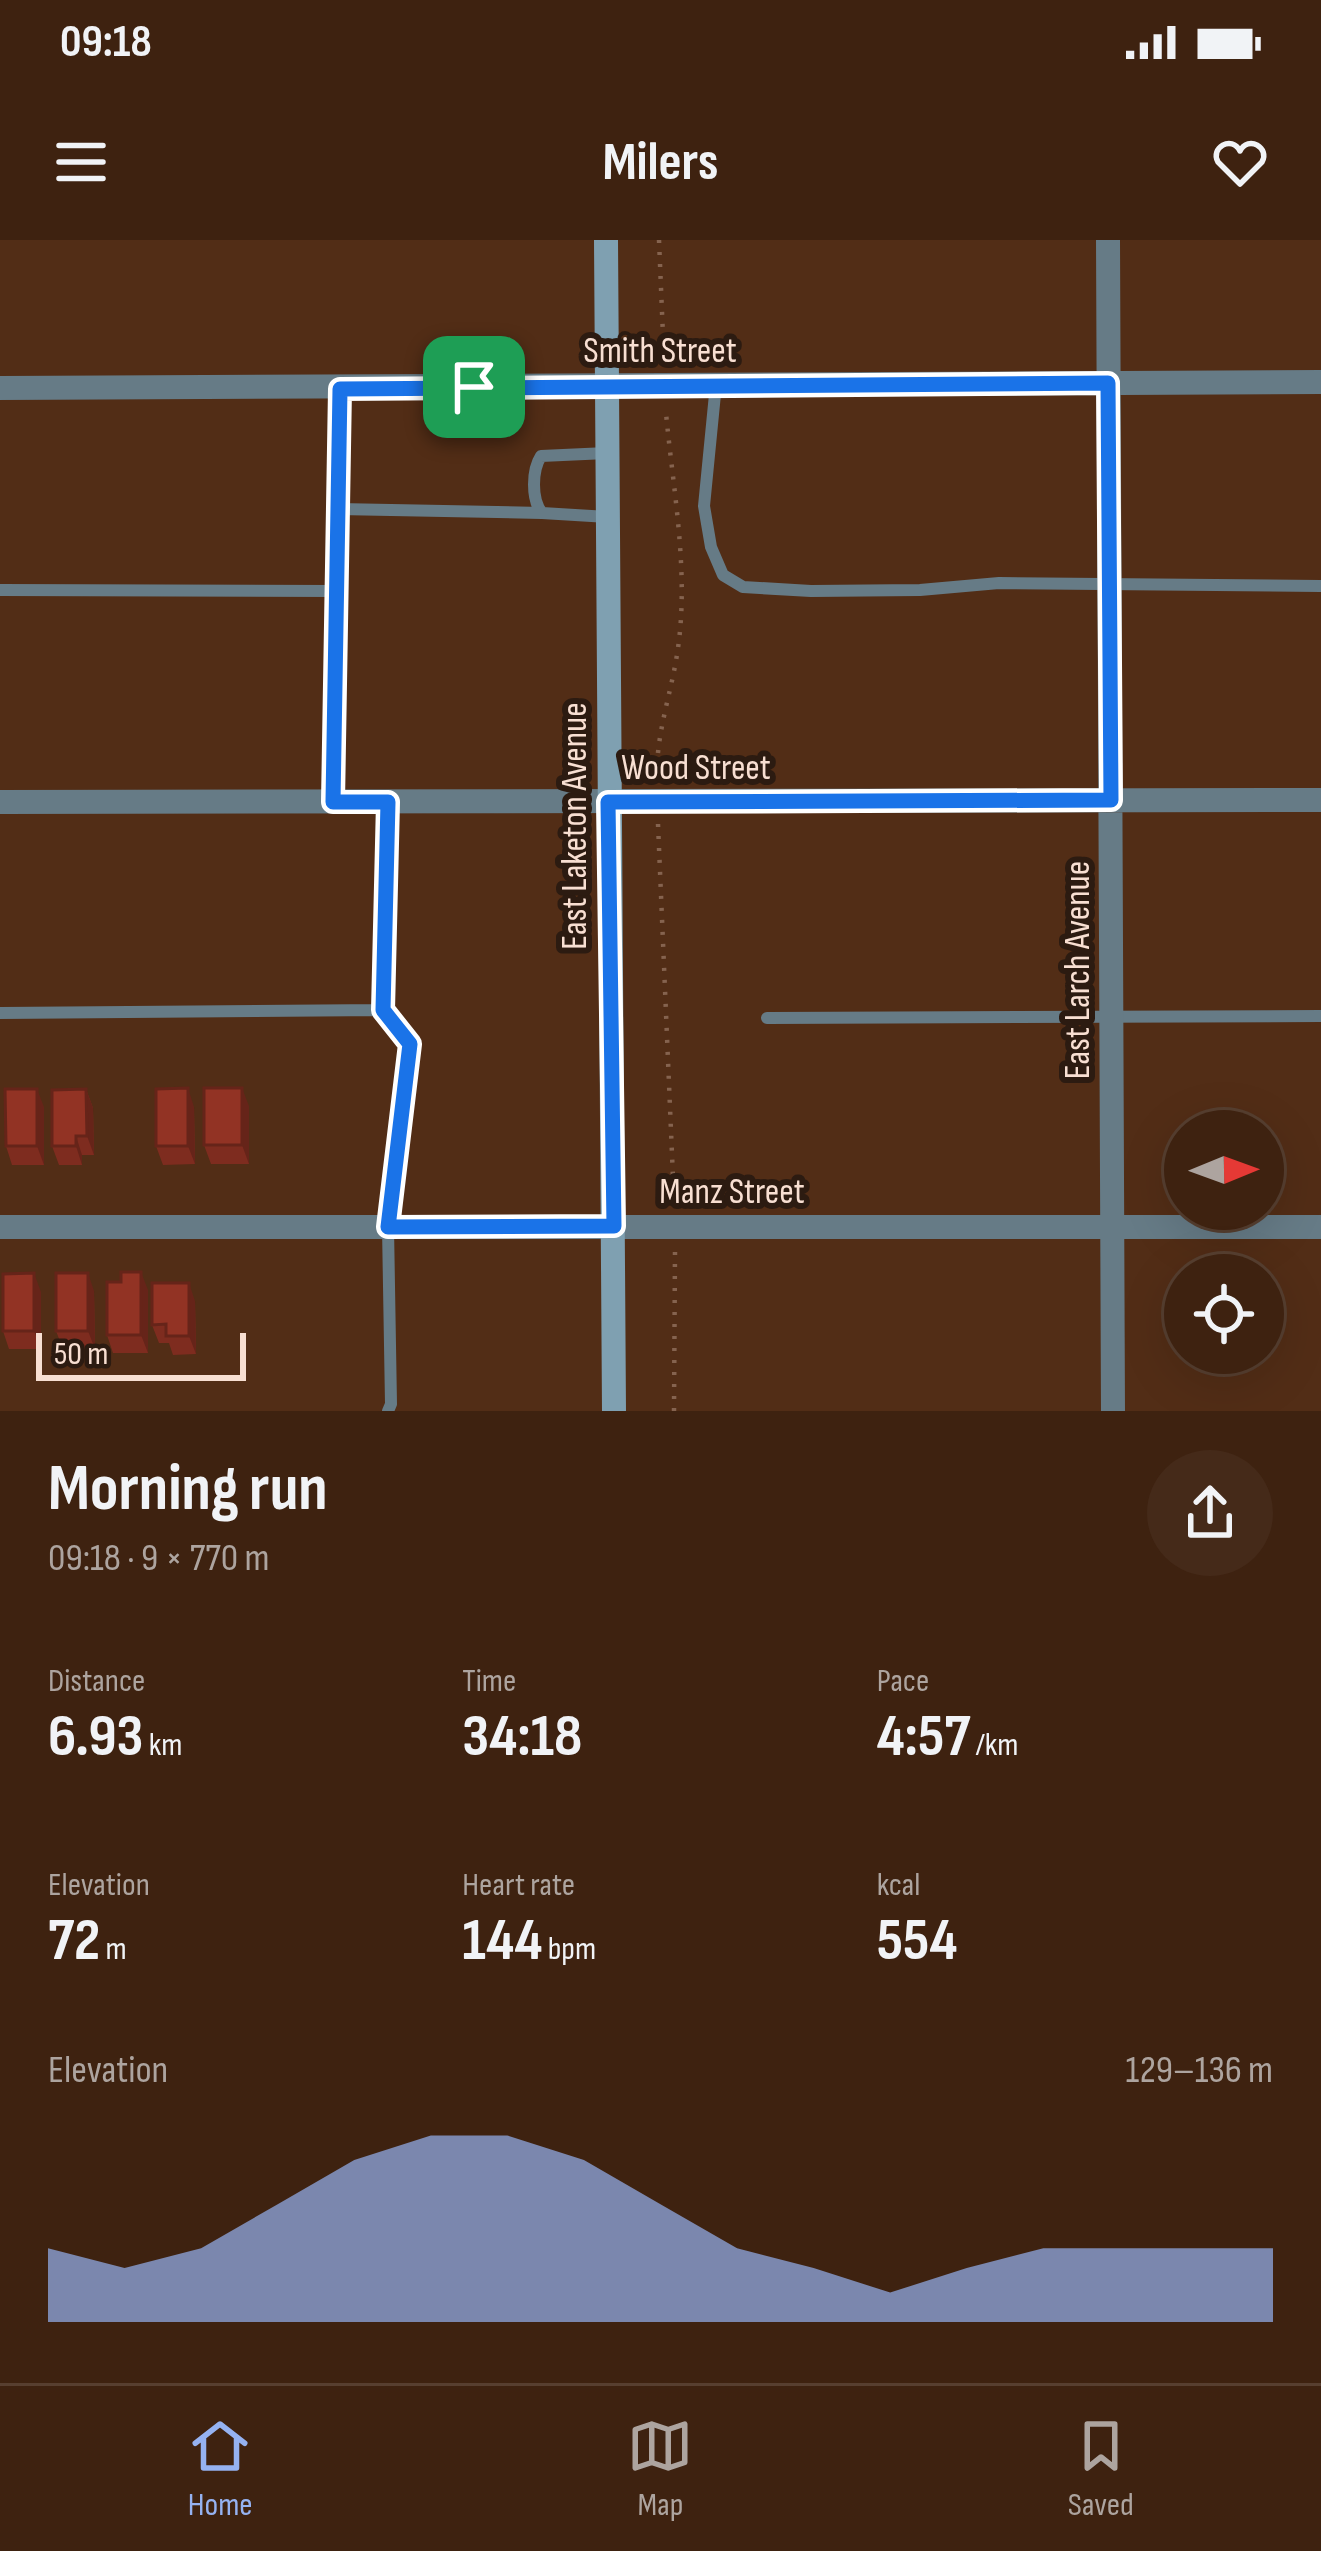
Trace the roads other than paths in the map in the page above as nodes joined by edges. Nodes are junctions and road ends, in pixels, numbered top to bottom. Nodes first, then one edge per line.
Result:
1 (606, 240) edge
2 (1108, 240) edge
3 (1321, 382) edge
4 (1108, 383) junction
5 (608, 384) junction
6 (716, 384) junction
7 (0, 388) edge
8 (340, 389) junction
9 (608, 453) junction
10 (338, 509) junction
11 (542, 513) junction
12 (608, 517) junction
13 (1108, 586) junction
14 (1321, 586) edge
15 (0, 590) edge
16 (337, 591) junction
17 (1111, 800) junction
18 (1321, 800) edge
19 (0, 802) edge
20 (333, 802) junction
21 (388, 802) junction
22 (608, 802) junction
23 (383, 1010) junction
24 (0, 1013) edge
25 (1112, 1016) junction
26 (1321, 1016) edge
27 (767, 1018) dead end
28 (614, 1226) junction
29 (1113, 1226) junction
30 (0, 1227) edge
31 (388, 1227) junction
32 (1321, 1227) edge
33 (388, 1411) edge
34 (614, 1411) edge
35 (1113, 1411) edge

1 - 5 main road, East Laketon Avenue
2 - 4 street, East Larch Avenue
3 - 4 street, Smith Street
4 - 6 street, Smith Street
4 - 13 street, East Larch Avenue
5 - 6 street, Smith Street
5 - 8 street, Smith Street
5 - 9 main road, East Laketon Avenue
6 - 13 lane
7 - 8 street, Smith Street
8 - 10 lane
9 - 11 lane
9 - 12 main road, East Laketon Avenue
10 - 11 lane
10 - 16 lane
11 - 12 lane
12 - 22 main road, East Laketon Avenue
13 - 14 lane
13 - 17 street, East Larch Avenue
15 - 16 lane
16 - 20 lane
17 - 18 street, Wood Street
17 - 22 street, Wood Street
17 - 25 street, East Larch Avenue
19 - 20 street, Wood Street
20 - 21 street, Wood Street
21 - 22 street, Wood Street
21 - 23 lane
22 - 28 main road, East Laketon Avenue
23 - 24 lane
23 - 31 lane
25 - 26 lane
25 - 27 lane
25 - 29 street, East Larch Avenue
28 - 29 street, Manz Street
28 - 31 street, Manz Street
28 - 34 main road, East Laketon Avenue
29 - 32 street, Manz Street
29 - 35 street, East Larch Avenue
30 - 31 street, Manz Street
31 - 33 lane

